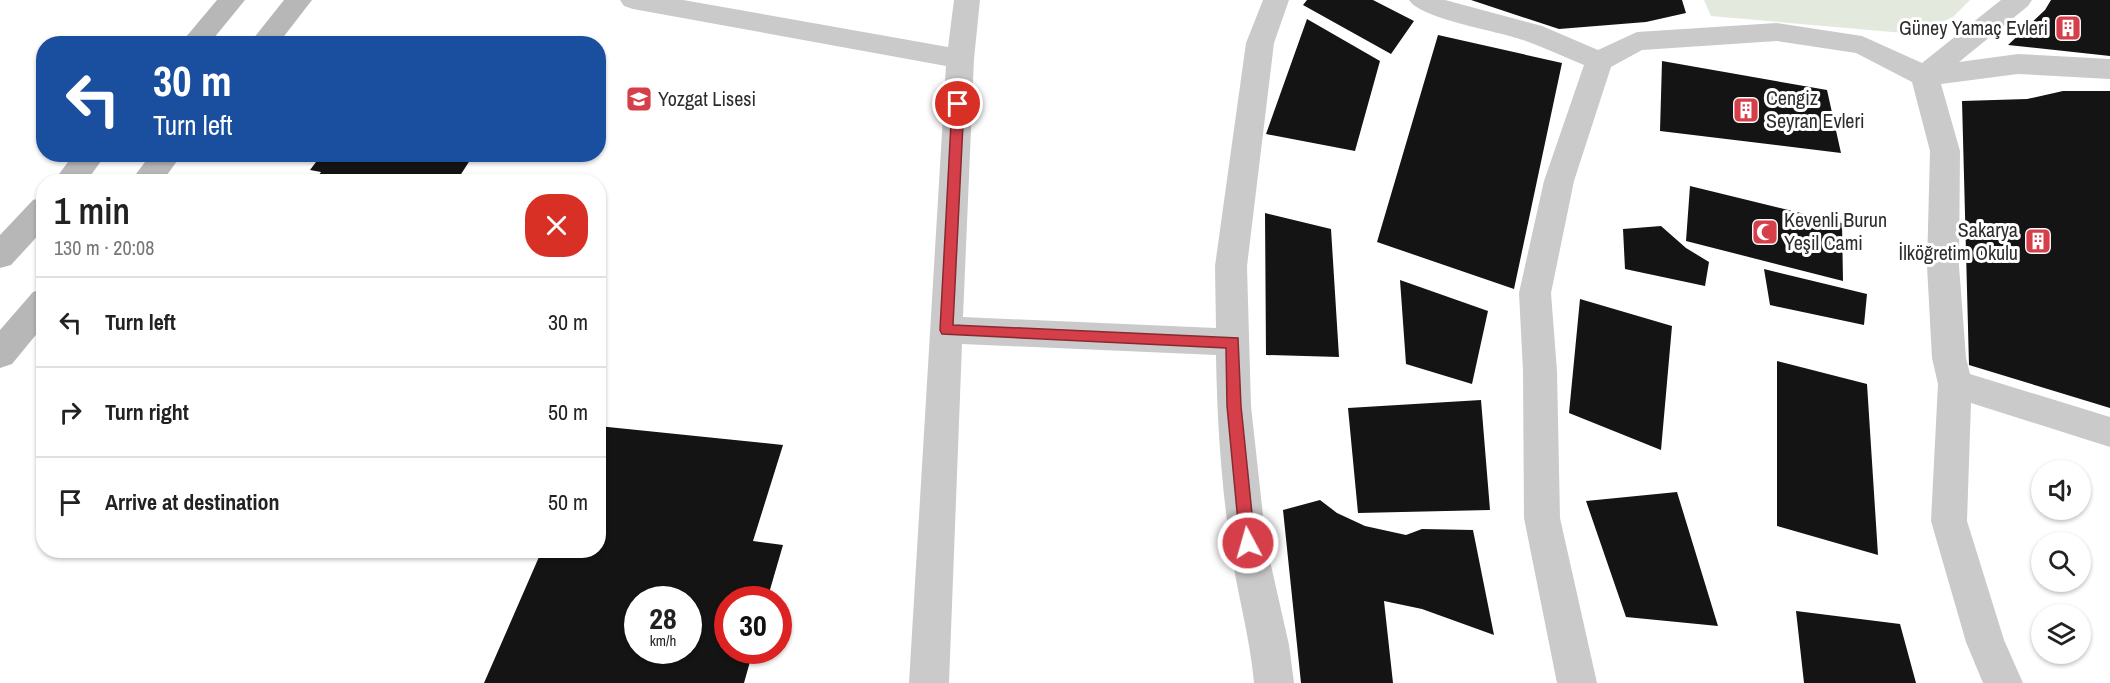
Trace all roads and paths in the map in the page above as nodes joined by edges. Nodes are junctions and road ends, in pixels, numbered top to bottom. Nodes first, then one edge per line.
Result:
1 (232, 0) edge
2 (299, 0) edge
3 (633, 0) edge
4 (967, 0) edge
5 (1276, 0) edge
6 (1422, 0) edge
7 (2019, 0) edge
8 (200, 36) edge
9 (269, 36) edge
10 (960, 59) junction
11 (1599, 61) junction
12 (2110, 69) edge
13 (1925, 76) junction
14 (85, 162) edge
15 (161, 162) edge
16 (75, 174) edge
17 (152, 174) edge
18 (36, 217) edge
19 (0, 256) edge
20 (36, 311) edge
21 (946, 330) junction
22 (1233, 342) junction
23 (0, 354) edge
24 (1955, 384) junction
25 (2110, 432) edge
26 (929, 683) edge
27 (1274, 683) edge
28 (1576, 683) edge
29 (2003, 683) edge

1 - 8 street
2 - 9 street
3 - 10 street
4 - 10 street
5 - 22 street
6 - 11 street
7 - 13 street
10 - 21 street
11 - 13 street
11 - 28 street
12 - 13 street
13 - 24 street
14 - 16 street
15 - 17 street
18 - 19 street
20 - 23 street
21 - 22 street
21 - 26 street
22 - 27 street
24 - 25 street
24 - 29 street

